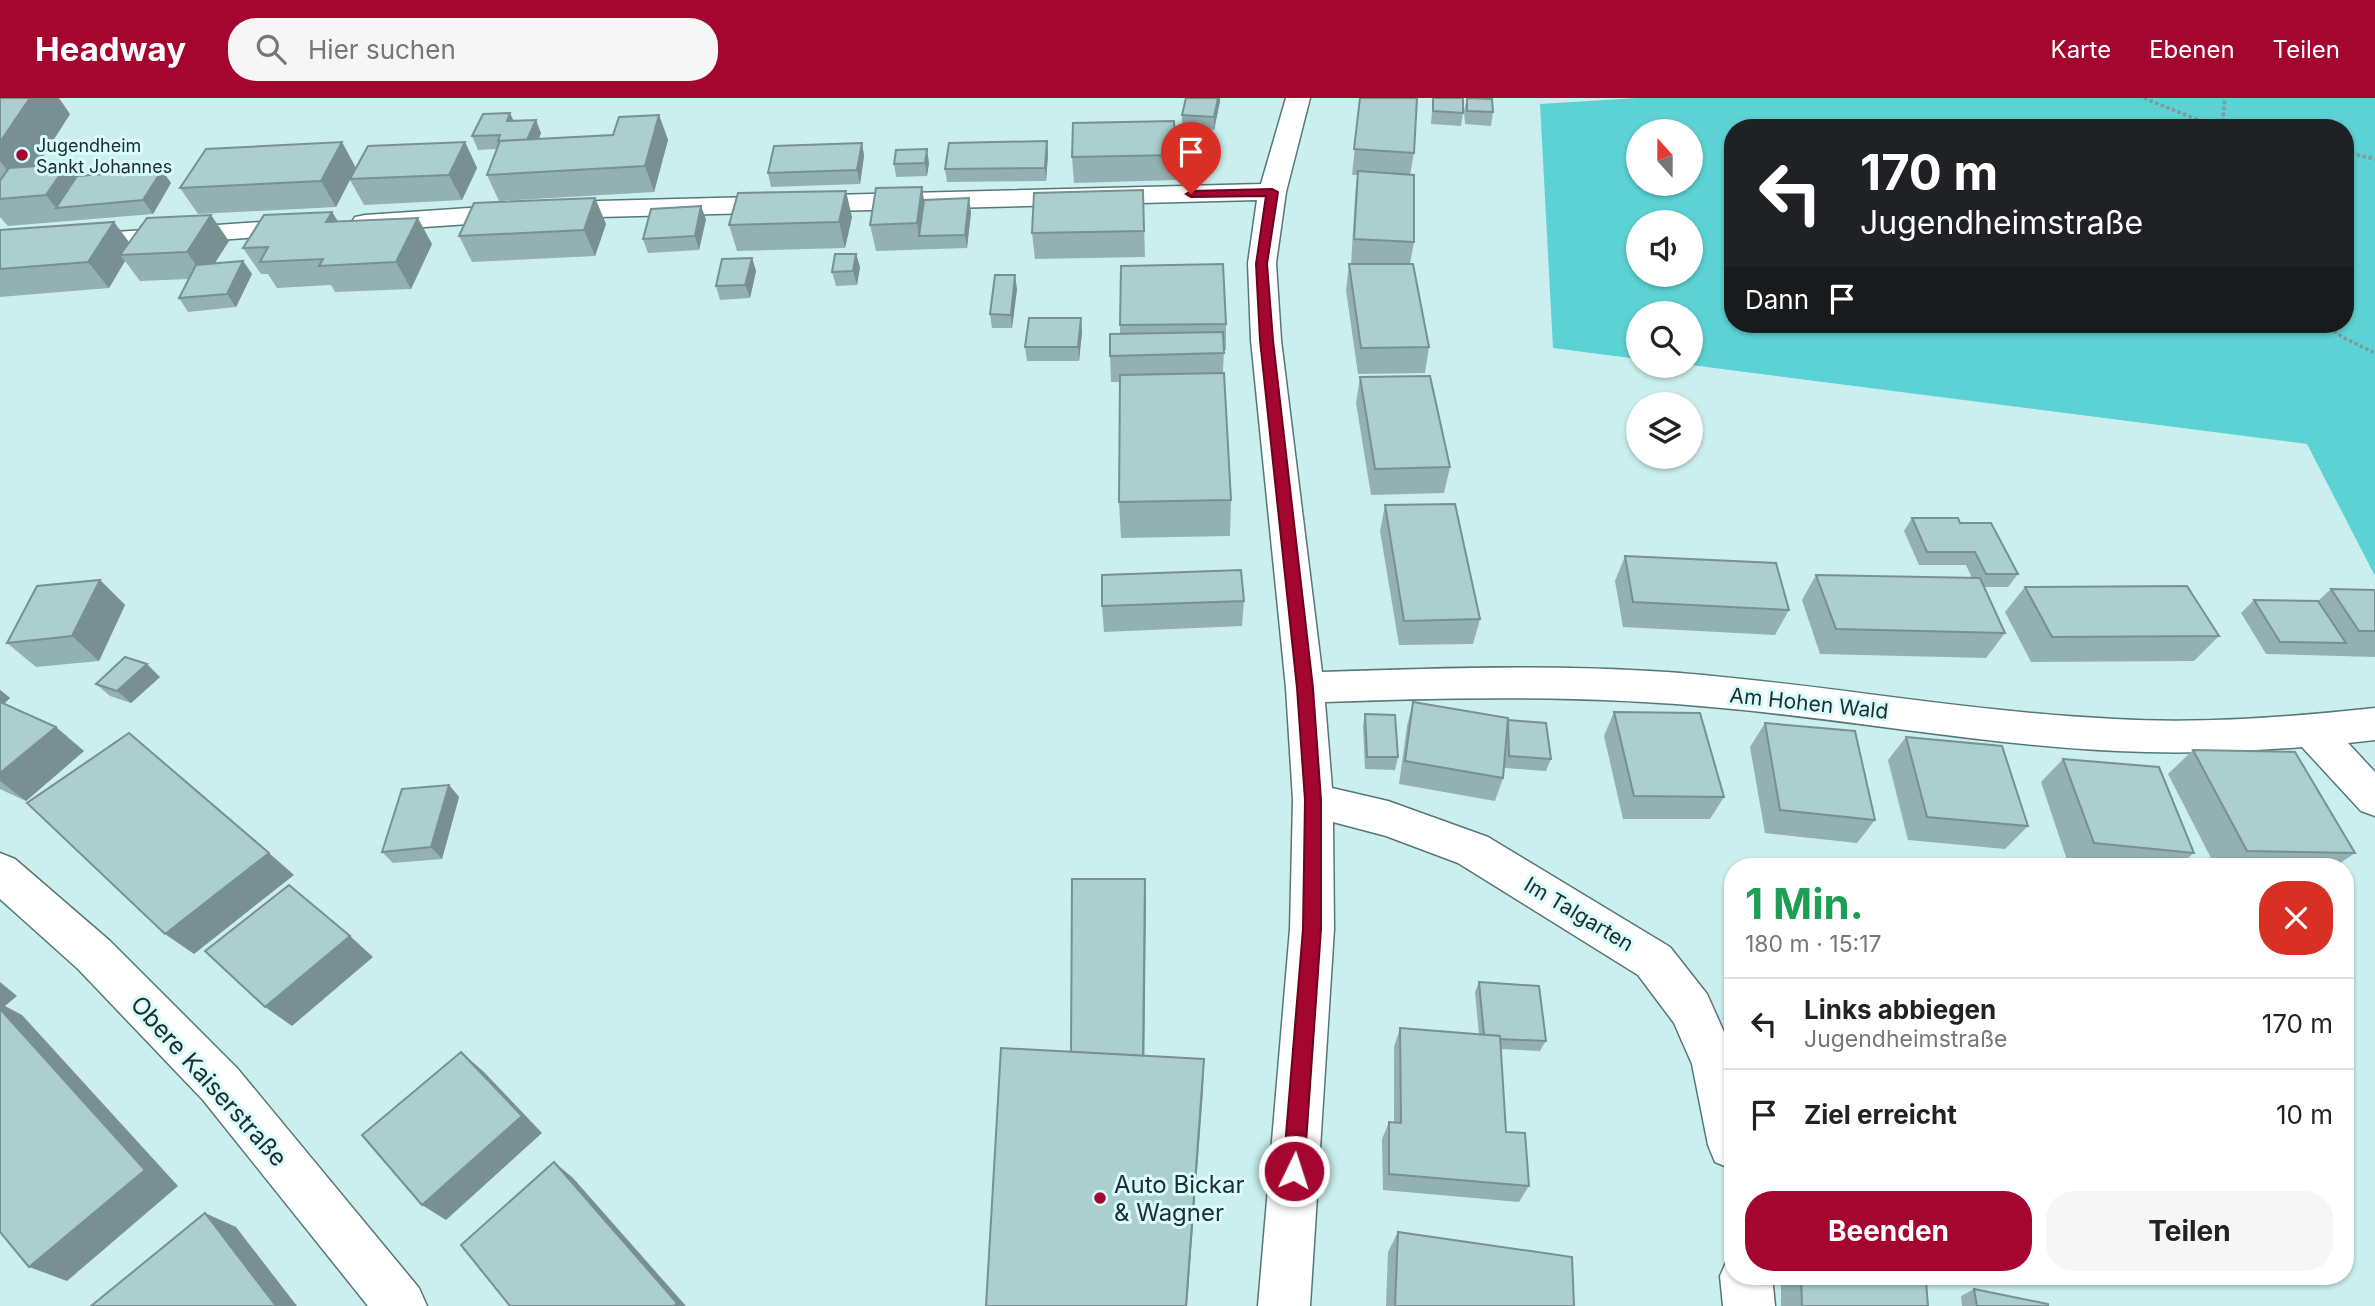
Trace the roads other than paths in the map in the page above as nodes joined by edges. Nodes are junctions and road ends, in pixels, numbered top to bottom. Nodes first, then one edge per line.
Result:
1 (1298, 98) edge
2 (1272, 192) junction
3 (0, 248) edge
4 (1305, 688) junction
5 (2375, 724) edge
6 (2312, 731) junction
7 (2375, 799) edge
8 (1313, 800) junction
9 (0, 872) edge
10 (1724, 1107) edge
11 (1747, 1285) edge
12 (401, 1306) edge
13 (1284, 1306) edge
14 (1749, 1306) edge

1 - 2 street
2 - 3 street
2 - 4 street
4 - 6 street, Am Hohen Wald
4 - 8 street
5 - 6 street, Am Hohen Wald
6 - 7 street
8 - 10 street, Im Talgarten
8 - 13 street
9 - 12 street, Obere Kaiserstraße
11 - 14 street

